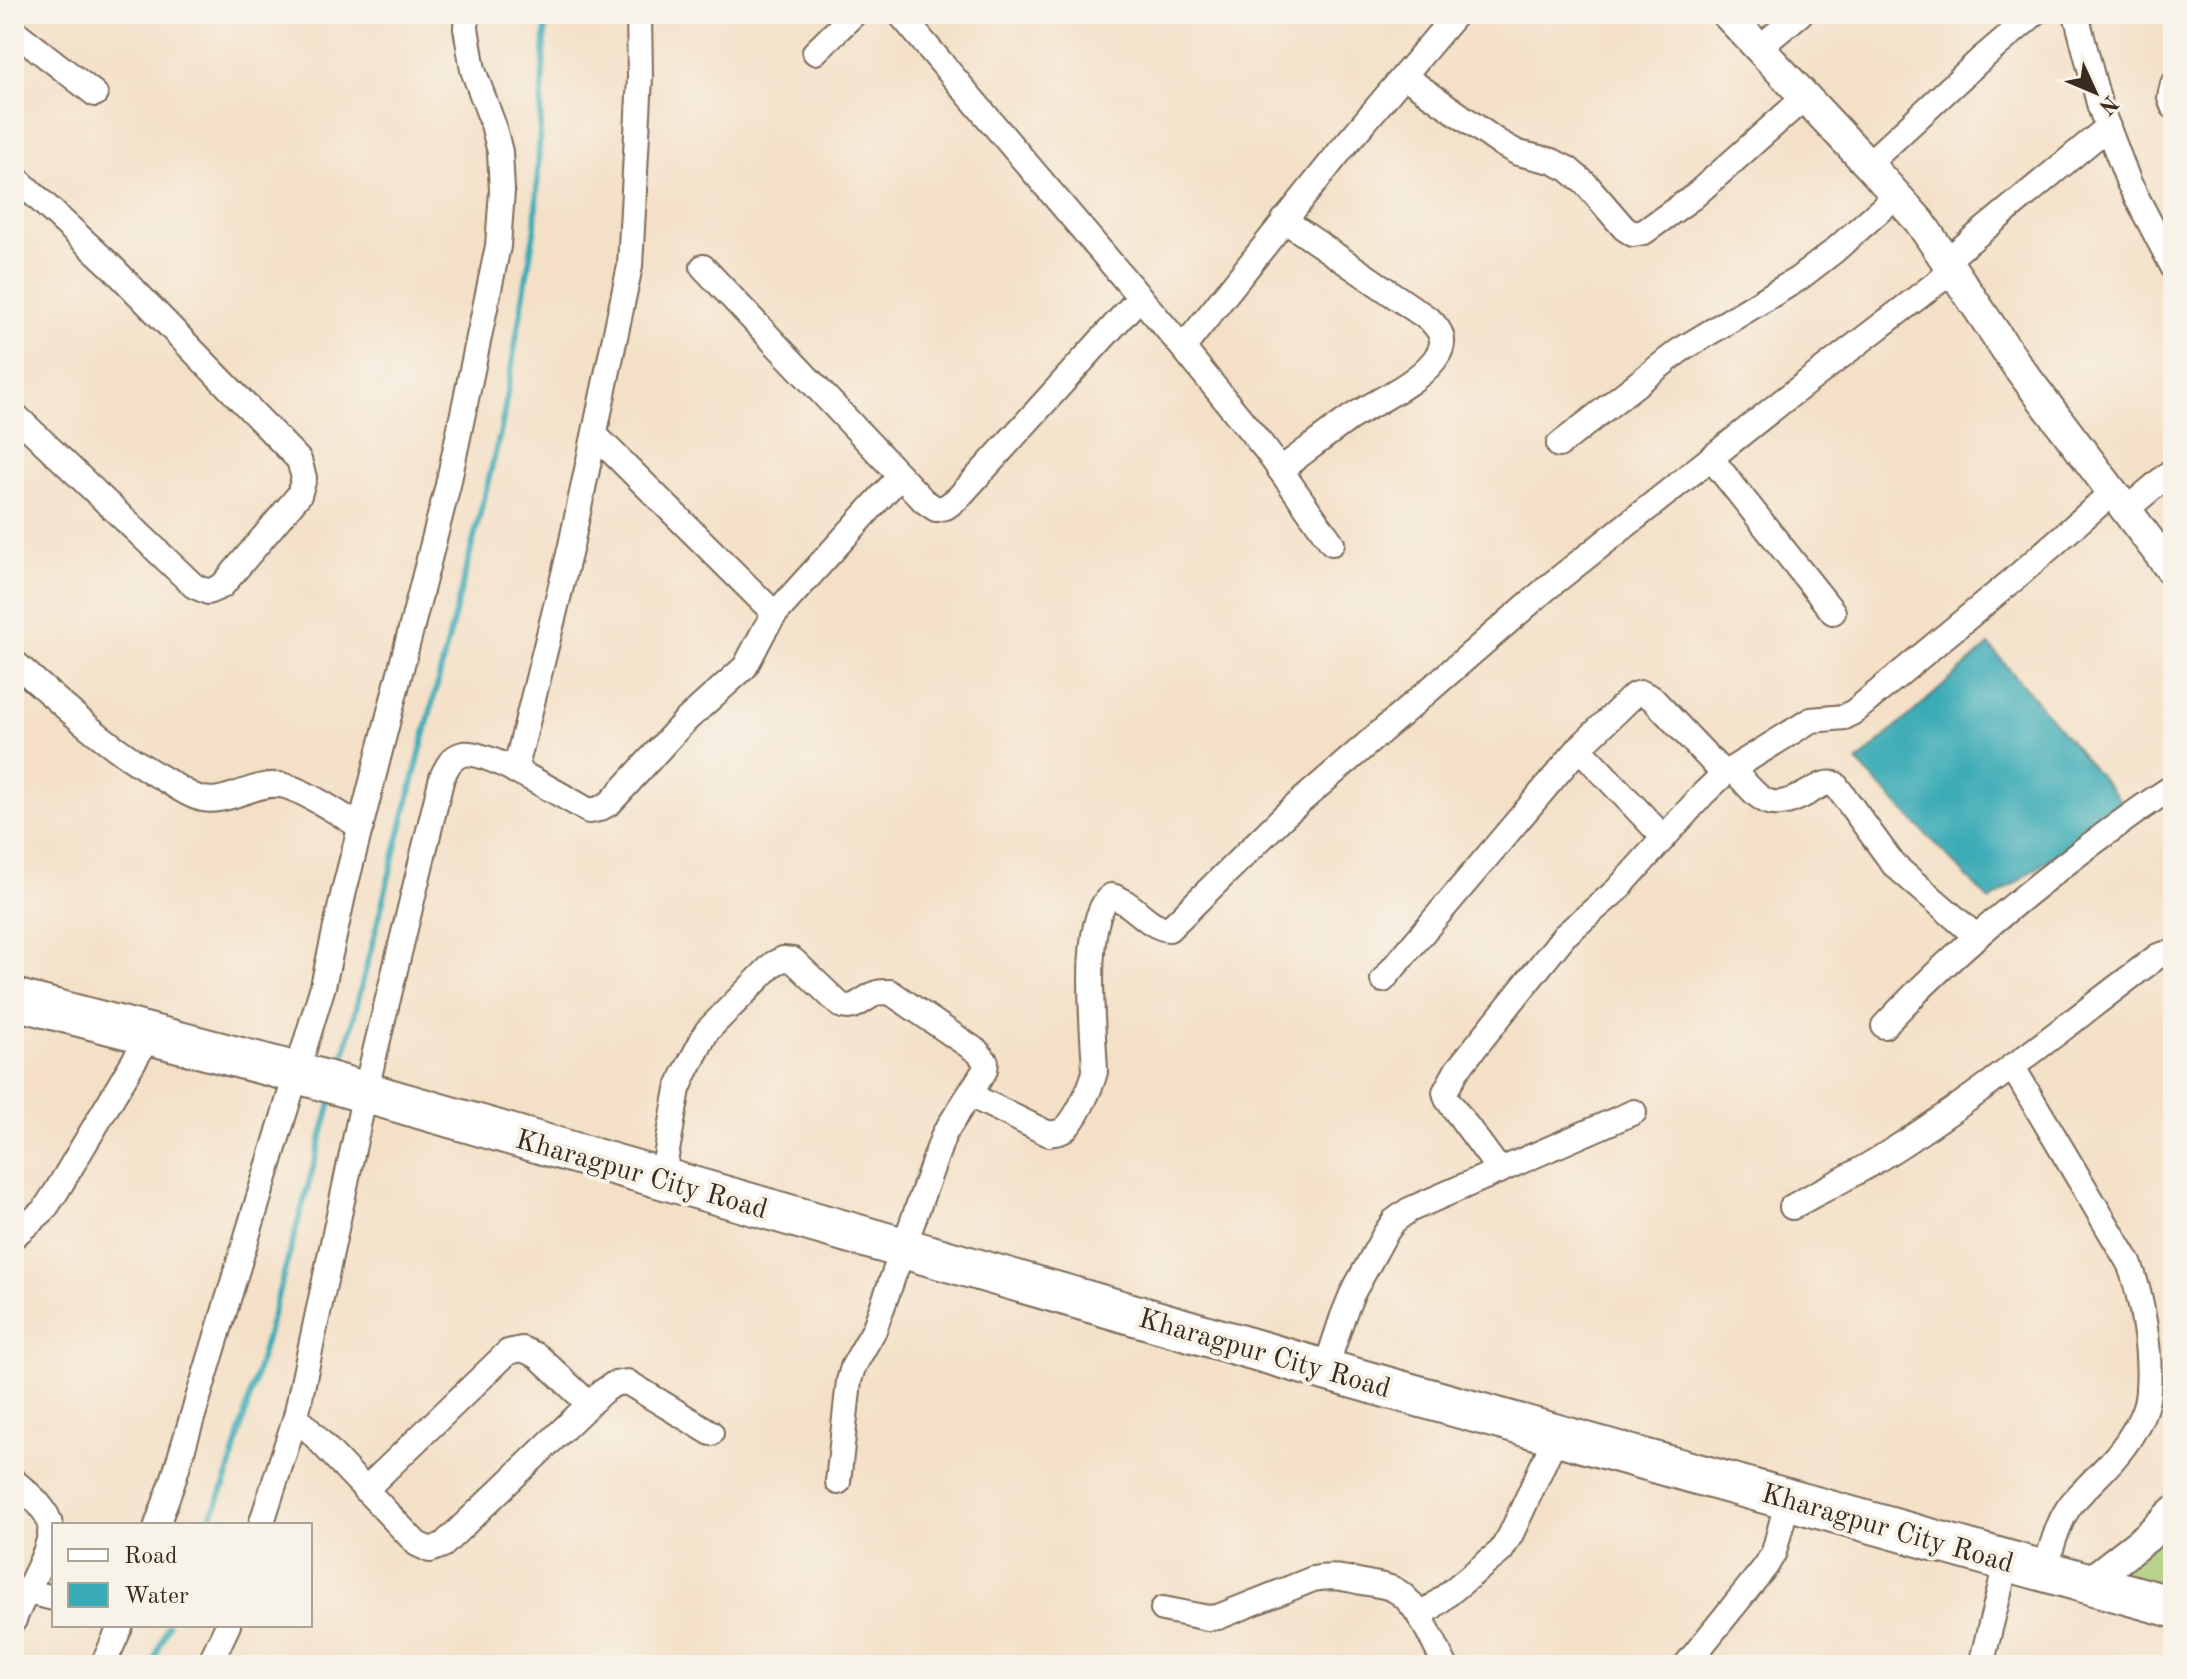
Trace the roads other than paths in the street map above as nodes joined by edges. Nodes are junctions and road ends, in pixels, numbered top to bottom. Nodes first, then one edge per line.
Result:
1 (639, 14) edge
2 (854, 14) edge
3 (900, 14) edge
4 (1456, 14) edge
5 (1727, 14) edge
6 (1800, 14) edge
7 (2034, 14) edge
8 (2076, 14) edge
9 (466, 21) edge
10 (14, 31) edge
11 (1759, 48) junction
12 (815, 52) dead end
13 (1404, 76) junction
14 (2173, 84) edge
15 (95, 94) dead end
16 (1805, 97) junction
17 (2173, 106) edge
18 (2108, 127) junction
19 (1868, 164) junction
20 (14, 176) edge
21 (1896, 196) junction
22 (1284, 220) junction
23 (1949, 266) junction
24 (703, 267) dead end
25 (2173, 267) edge
26 (1140, 297) junction
27 (1183, 348) junction
28 (14, 414) edge
29 (595, 435) junction
30 (1559, 445) dead end
31 (1711, 458) junction
32 (1280, 470) junction
33 (2173, 470) edge
34 (900, 476) junction
35 (2120, 501) junction
36 (1332, 543) dead end
37 (2173, 572) edge
38 (1833, 612) dead end
39 (775, 614) junction
40 (14, 662) edge
41 (1579, 748) junction
42 (515, 771) junction
43 (1729, 771) junction
44 (2173, 787) edge
45 (361, 827) junction
46 (1664, 838) junction
47 (1977, 937) junction
48 (2173, 956) edge
49 (1383, 980) dead end
50 (14, 999) edge
51 (1884, 1026) dead end
52 (150, 1034) junction
53 (2012, 1066) junction
54 (335, 1085) junction
55 (970, 1095) junction
56 (1634, 1112) dead end
57 (1500, 1171) junction
58 (662, 1179) junction
59 (1792, 1207) dead end
60 (14, 1236) edge
61 (905, 1249) junction
62 (1325, 1370) junction
63 (589, 1404) junction
64 (296, 1416) junction
65 (711, 1433) dead end
66 (1557, 1434) junction
67 (14, 1481) edge
68 (838, 1482) dead end
69 (365, 1490) junction
70 (1788, 1499) junction
71 (2173, 1512) edge
72 (158, 1523) edge
73 (262, 1523) edge
74 (2026, 1566) junction
75 (2088, 1583) junction
76 (21, 1590) edge
77 (52, 1598) edge
78 (2173, 1607) edge
79 (1163, 1609) dead end
80 (1420, 1617) junction
81 (14, 1620) edge
82 (120, 1627) edge
83 (227, 1627) edge
84 (103, 1665) edge
85 (209, 1665) edge
86 (1445, 1665) edge
87 (1686, 1665) edge
88 (1981, 1665) edge

1 - 29 street
2 - 12 street
3 - 26 street
4 - 13 street
5 - 11 street
6 - 11 street
7 - 19 street
8 - 18 street
9 - 45 street
10 - 15 street
11 - 16 street
13 - 16 street
13 - 22 street
14 - 17 street
16 - 19 street
18 - 23 street
18 - 25 street
19 - 21 street
20 - 28 street
21 - 23 street
21 - 30 street
22 - 27 street
22 - 32 street
23 - 31 street
23 - 35 street
24 - 34 street
26 - 27 street
26 - 34 street
27 - 32 street
29 - 39 street
29 - 42 street
31 - 38 street
31 - 55 street
32 - 36 street
33 - 35 street
34 - 39 street
35 - 37 street
35 - 43 street
39 - 42 street
40 - 45 street
41 - 43 street
41 - 46 street
41 - 49 street
42 - 54 street
43 - 46 street
43 - 47 street
44 - 47 street
45 - 54 street
46 - 57 street
47 - 51 street
48 - 53 street
50 - 52 main road, Kharagpur City Road
52 - 54 main road, Kharagpur City Road
52 - 60 street
53 - 59 street
53 - 74 street
54 - 58 main road, Kharagpur City Road
54 - 64 street
54 - 72 street
55 - 58 street
55 - 61 street
56 - 57 street
57 - 62 street
58 - 61 main road, Kharagpur City Road
61 - 62 main road, Kharagpur City Road
61 - 68 street
62 - 66 main road, Kharagpur City Road
63 - 65 street
63 - 69 street
63 - 69 street
64 - 69 street
64 - 73 street
66 - 70 main road, Kharagpur City Road
66 - 80 street
67 - 76 street
70 - 74 main road, Kharagpur City Road
70 - 87 street
71 - 75 street
74 - 75 main road, Kharagpur City Road
74 - 88 street
75 - 78 main road, Kharagpur City Road
76 - 77 street
76 - 81 street
79 - 80 street
80 - 86 street
82 - 84 street
83 - 85 street

